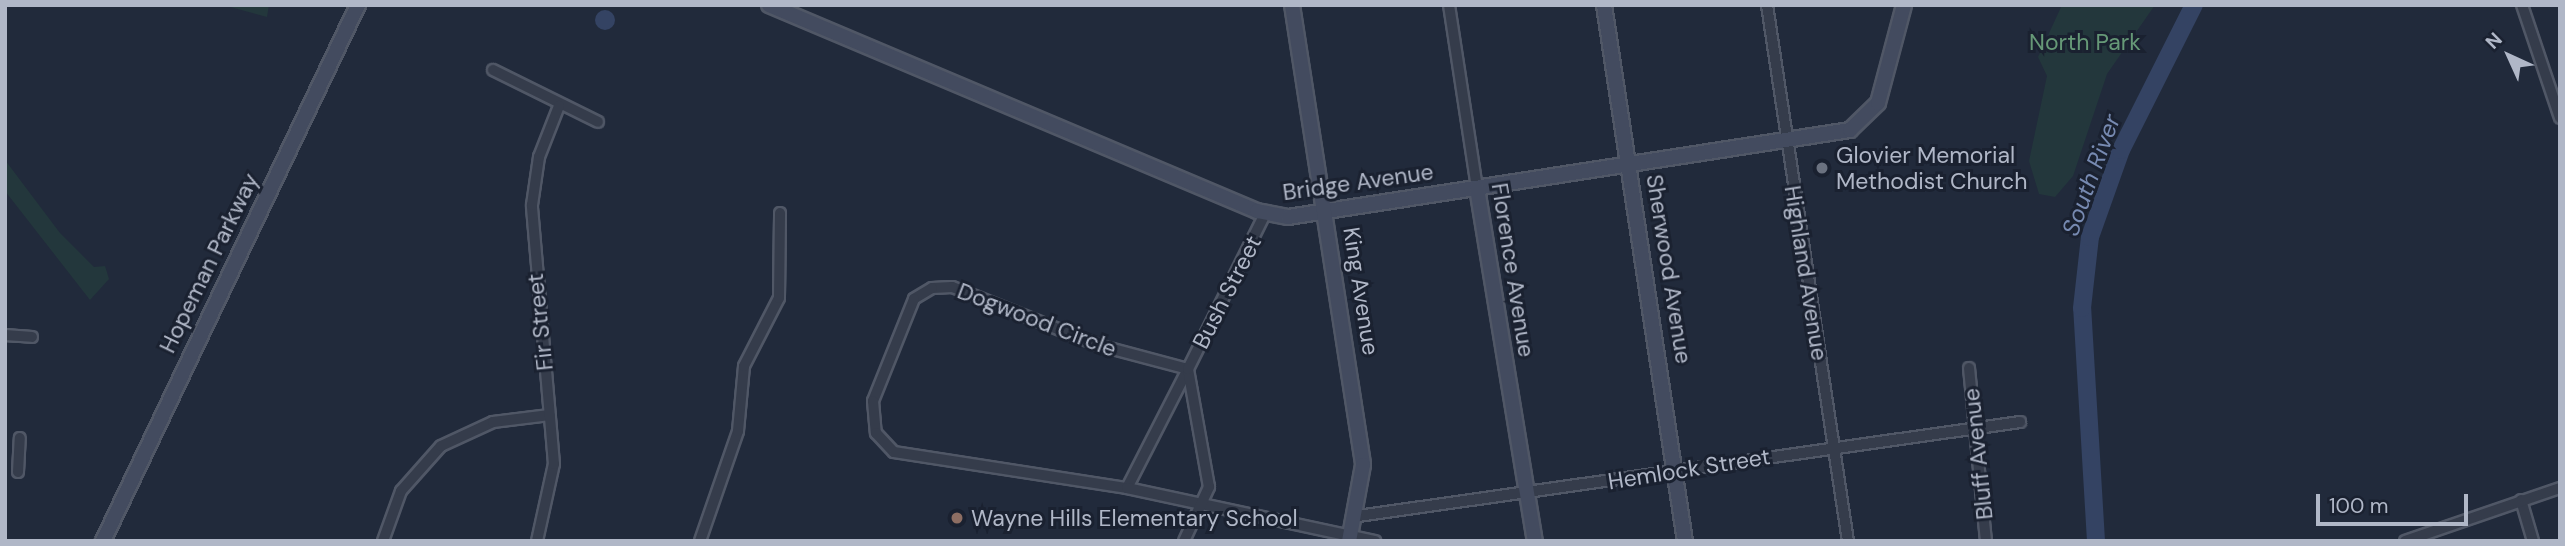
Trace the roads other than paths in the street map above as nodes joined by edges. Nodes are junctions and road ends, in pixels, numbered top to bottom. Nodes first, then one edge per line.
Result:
1 (358, 5) edge
2 (769, 5) edge
3 (1292, 5) edge
4 (1449, 5) edge
5 (1604, 5) edge
6 (1767, 5) edge
7 (1904, 5) edge
8 (2522, 5) edge
9 (493, 70) dead end
10 (559, 106) junction
11 (2560, 118) edge
12 (598, 122) dead end
13 (1786, 141) junction
14 (1629, 165) junction
15 (1477, 188) junction
16 (1325, 212) junction
17 (780, 213) dead end
18 (1265, 214) junction
19 (5, 335) edge
20 (32, 337) dead end
21 (1969, 368) dead end
22 (1188, 369) junction
23 (550, 415) junction
24 (2020, 422) dead end
25 (1972, 424) junction
26 (20, 438) dead end
27 (1833, 447) junction
28 (5, 454) edge
29 (19, 456) junction
30 (18, 472) dead end
31 (1677, 472) junction
32 (1127, 488) junction
33 (2560, 488) edge
34 (1526, 495) junction
35 (2521, 500) junction
36 (1201, 503) junction
37 (1357, 516) junction
38 (2444, 529) junction
39 (1350, 538) edge
40 (103, 541) edge
41 (383, 541) edge
42 (537, 541) edge
43 (700, 541) edge
44 (1184, 541) edge
45 (1376, 541) edge
46 (1535, 541) edge
47 (1685, 541) edge
48 (1848, 541) edge
49 (1986, 541) edge
50 (2405, 541) edge
51 (2448, 541) edge
52 (2533, 541) edge

1 - 40 street, Hopeman Parkway
2 - 18 street, Bridge Avenue
3 - 16 street, King Avenue
4 - 15 street, Florence Avenue
5 - 14 street, Sherwood Avenue
6 - 13 street, Highland Avenue
7 - 13 street, Bridge Avenue
8 - 11 street
9 - 10 street
10 - 12 street
10 - 23 street, Fir Street
13 - 14 street, Bridge Avenue
13 - 27 street, Highland Avenue
14 - 15 street, Bridge Avenue
14 - 31 street, Sherwood Avenue
15 - 16 street, Bridge Avenue
15 - 34 street, Florence Avenue
16 - 18 street, Bridge Avenue
16 - 37 street, King Avenue
17 - 43 street
18 - 22 street, Bush Street
19 - 20 street
21 - 25 street, Bluff Avenue
22 - 32 street, Bush Street
22 - 32 street, Dogwood Circle
22 - 36 street, Bush Street
23 - 41 street
23 - 42 street, Fir Street
24 - 25 street, Hemlock Street
25 - 27 street, Hemlock Street
25 - 49 street, Bluff Avenue
26 - 29 street
27 - 31 street, Hemlock Street
27 - 48 street, Highland Avenue
28 - 29 street
29 - 30 street
31 - 34 street, Hemlock Street
31 - 47 street, Sherwood Avenue
32 - 36 street, Dogwood Circle
33 - 35 street
34 - 37 street, Hemlock Street
34 - 46 street, Florence Avenue
35 - 38 street
35 - 52 street
36 - 39 street, Dogwood Circle
36 - 44 street, Bush Street
37 - 39 street, King Avenue
38 - 50 street
38 - 51 street
39 - 45 street, Dogwood Circle

